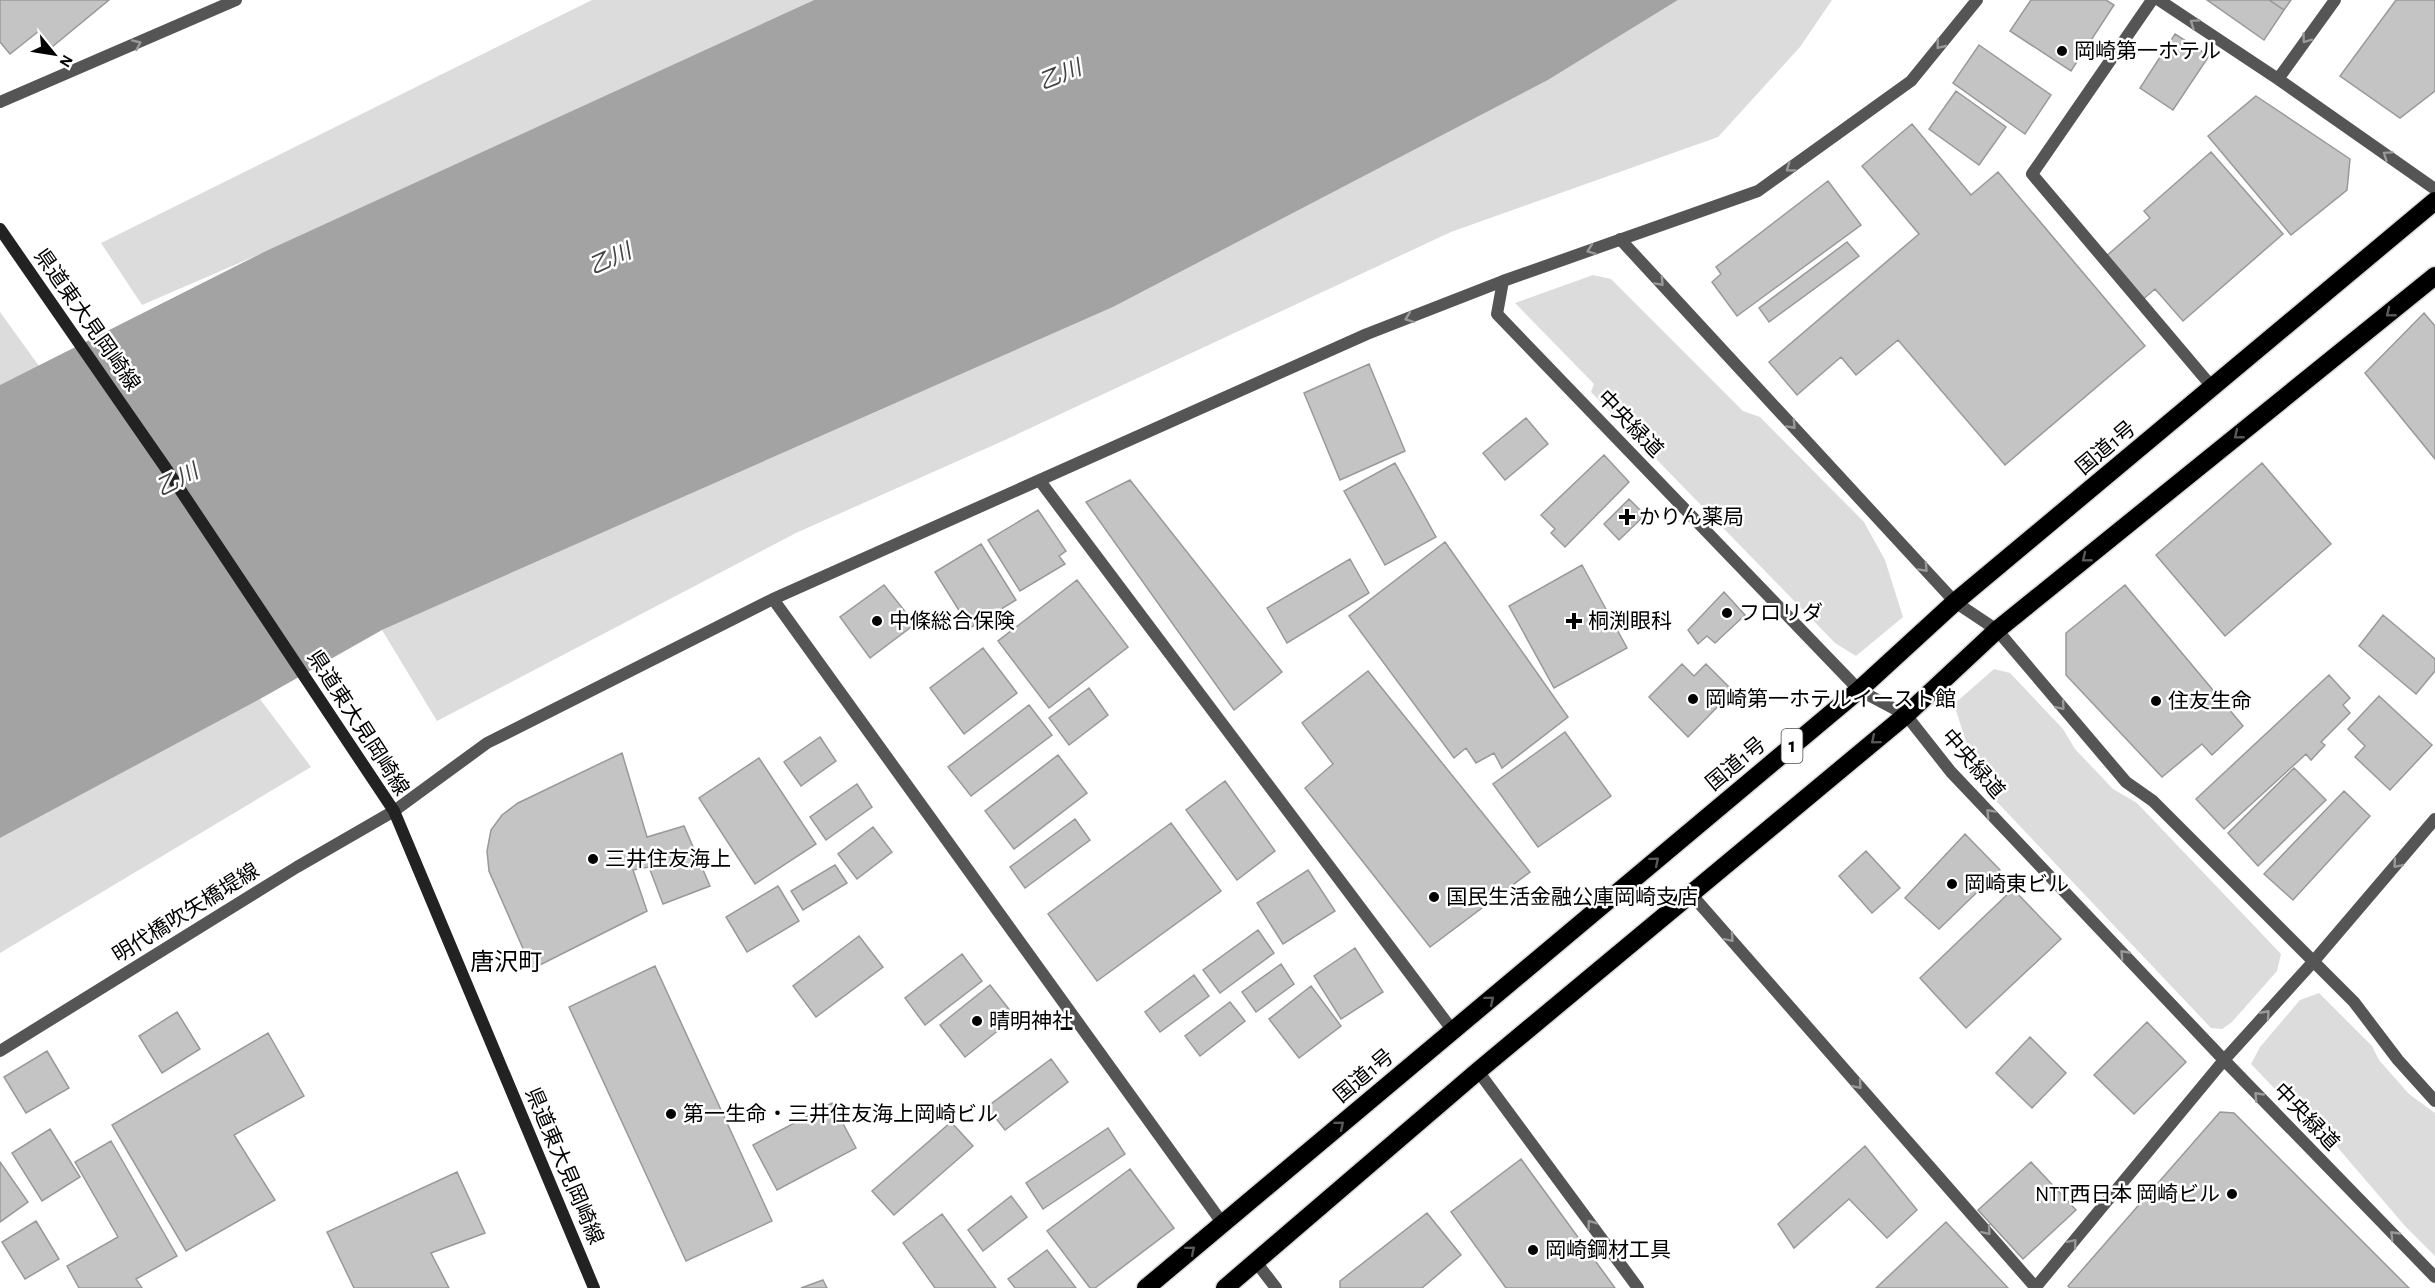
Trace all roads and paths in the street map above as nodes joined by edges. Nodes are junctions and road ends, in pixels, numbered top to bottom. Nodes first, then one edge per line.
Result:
1 (236, 0) edge
2 (1977, 0) edge
3 (2152, 0) edge
4 (2159, 0) edge
5 (2335, 0) edge
6 (2278, 79) junction
7 (0, 102) edge
8 (2435, 189) edge
9 (2435, 201) edge
10 (0, 229) edge
11 (1620, 239) junction
12 (2435, 276) edge
13 (1503, 281) junction
14 (2213, 388) junction
15 (1040, 481) junction
16 (773, 599) junction
17 (1955, 602) junction
18 (1997, 630) junction
19 (1859, 690) junction
20 (1906, 715) junction
21 (394, 811) junction
22 (2435, 819) edge
23 (1691, 894) junction
24 (2313, 962) junction
25 (1453, 1031) junction
26 (0, 1051) edge
27 (2224, 1060) junction
28 (1478, 1071) junction
29 (2435, 1101) edge
30 (1223, 1224) junction
31 (1256, 1262) junction
32 (2435, 1277) edge
33 (594, 1288) edge
34 (1146, 1288) edge
35 (1225, 1288) edge
36 (1276, 1288) edge
37 (1638, 1288) edge
38 (2036, 1288) edge

7 -> 1 street
2 -> 11 street, 明代橋吹矢橋堤線
3 - 14 street
6 -> 4 street
5 -> 6 street
8 -> 6 street
9 - 14 highway, 国道1号 / 1
10 - 21 main road, 県道東大見岡崎線
11 -> 13 street, 明代橋吹矢橋堤線
11 -> 17 street
12 -> 18 highway, 1
13 -> 15 street, 明代橋吹矢橋堤線
13 - 19 street, 中央緑道
14 - 17 highway, 国道1号 / 1
15 - 16 street, 明代橋吹矢橋堤線
15 - 25 street
16 - 21 street, 明代橋吹矢橋堤線
16 - 30 street
17 - 18 street
17 - 19 highway, 国道1号 / 1
18 - 20 highway, 1
18 -> 24 street
19 - 20 street, 中央緑道
25 -> 19 highway, 国道1号 / 1
20 -> 23 highway, 1
27 -> 20 street, 中央緑道
21 - 26 street, 明代橋吹矢橋堤線
21 - 33 main road, 県道東大見岡崎線
22 -> 24 street
23 - 28 highway, 1
23 -> 38 street
27 -> 24 street
24 - 29 street
30 -> 25 highway, 国道1号 / 1
32 -> 27 street, 中央緑道
38 -> 27 street
28 - 31 highway, 1
37 -> 28 street
34 -> 30 highway, 国道1号 / 1
31 - 35 highway, 1
31 - 36 street

